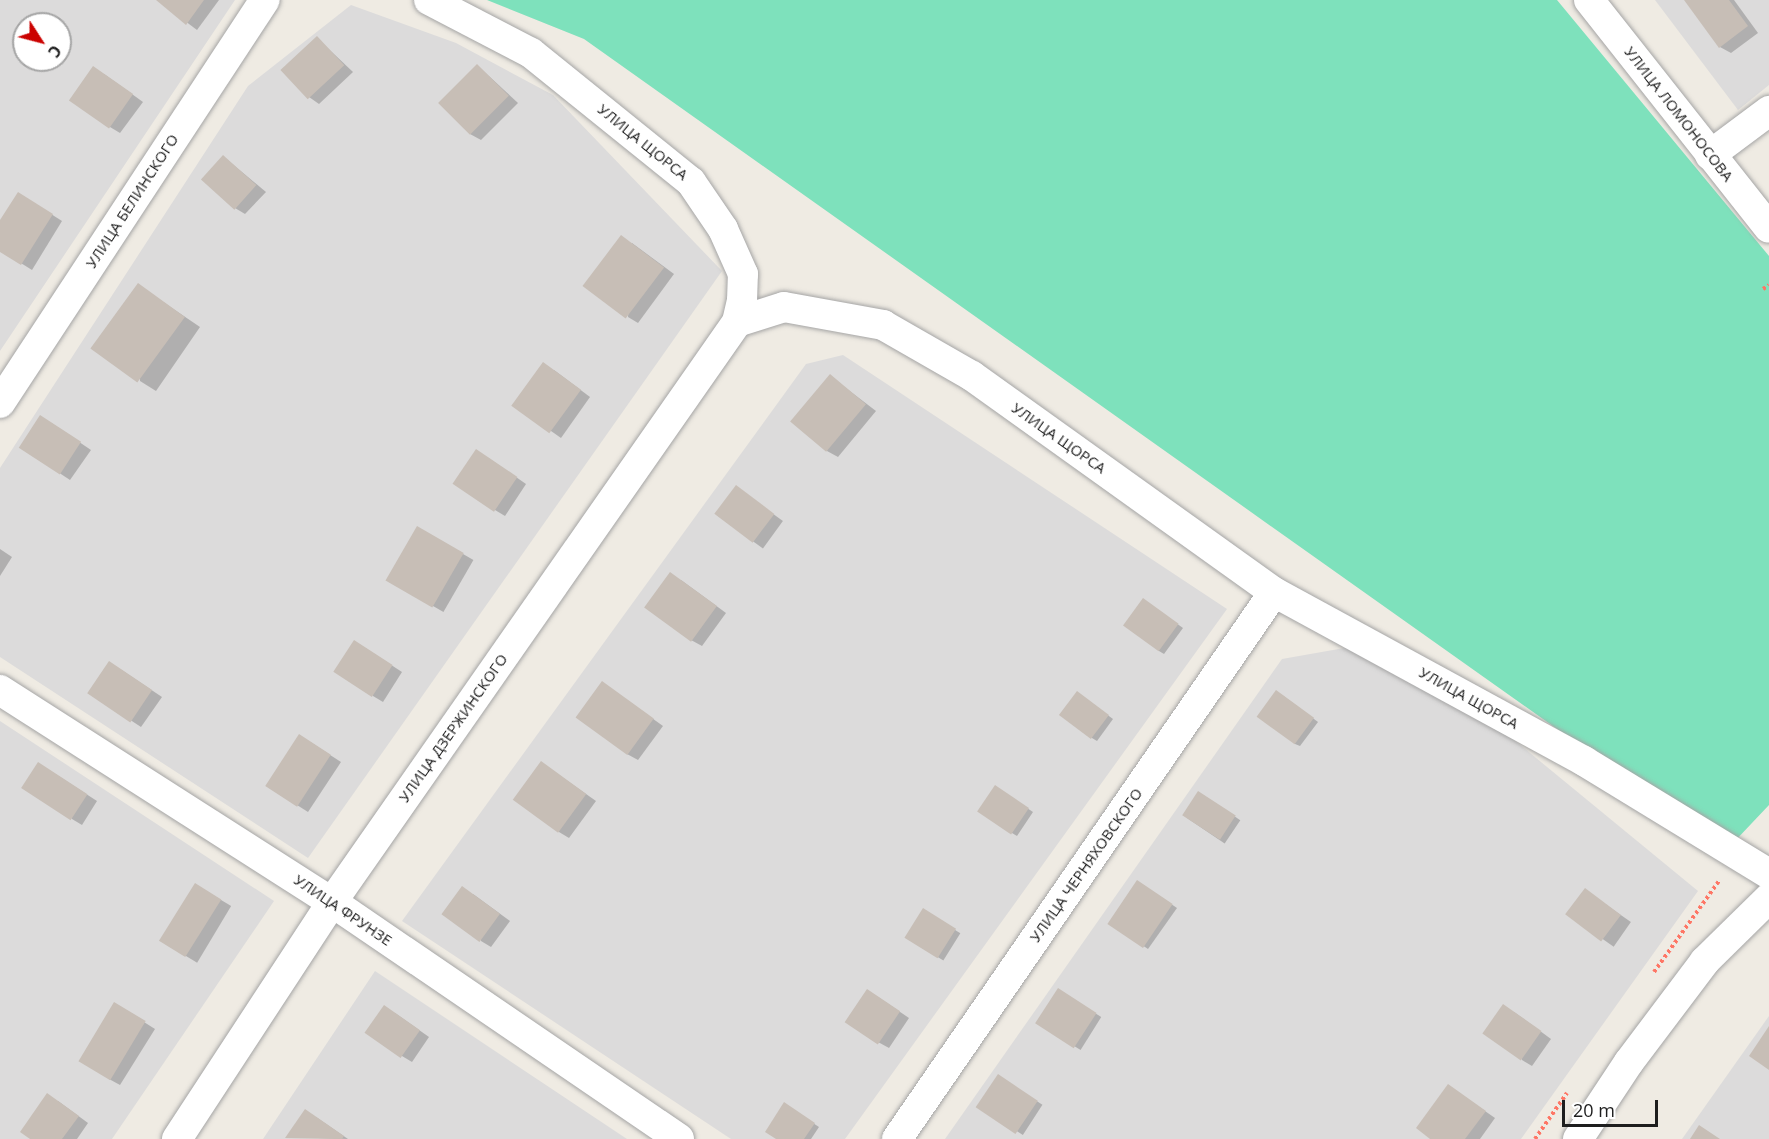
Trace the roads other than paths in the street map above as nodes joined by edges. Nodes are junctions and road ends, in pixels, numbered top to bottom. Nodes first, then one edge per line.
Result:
1 (265, 0) edge
2 (429, 0) edge
3 (1589, 0) edge
4 (1769, 111) edge
5 (1710, 155) junction
6 (1769, 228) edge
7 (737, 322) junction
8 (0, 403) edge
9 (1274, 592) junction
10 (0, 690) edge
11 (1769, 874) edge
12 (1769, 898) edge
13 (332, 902) junction
14 (177, 1139) edge
15 (679, 1139) edge
16 (897, 1139) edge
17 (1578, 1139) edge

1 - 8 street, УЛИЦА БЕЛИНСКОГО
2 - 7 street, УЛИЦА ЩОРСА
3 - 5 street, УЛИЦА ЛОМОНОСОВА
4 - 5 street
5 - 6 street, УЛИЦА ЛОМОНОСОВА
7 - 9 street, УЛИЦА ЩОРСА
7 - 13 street, УЛИЦА ДЗЕРЖИНСКОГО
9 - 11 street, УЛИЦА ЩОРСА
9 - 16 street, УЛИЦА ЧЕРНЯХОВСКОГО
10 - 13 street, УЛИЦА ФРУНЗЕ
12 - 17 street
13 - 14 street, УЛИЦА ДЗЕРЖИНСКОГО
13 - 15 street, УЛИЦА ФРУНЗЕ

